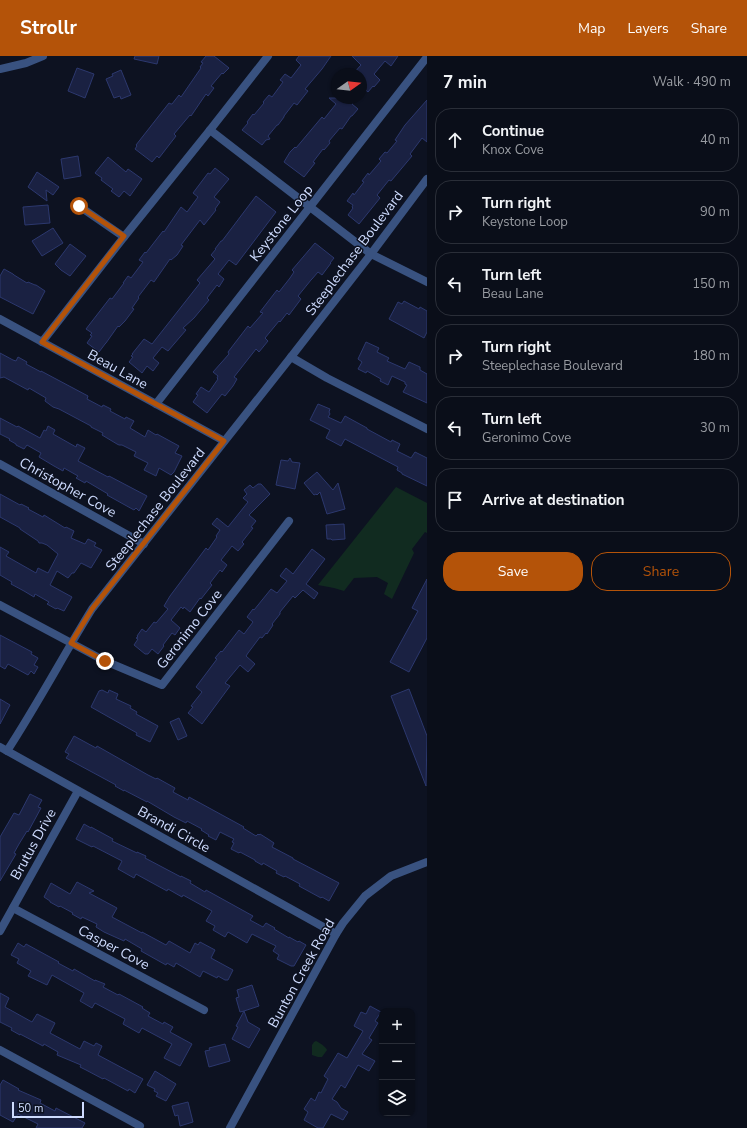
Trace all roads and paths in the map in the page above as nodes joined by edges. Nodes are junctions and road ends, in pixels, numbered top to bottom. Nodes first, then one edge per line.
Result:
1 (43, 56) edge
2 (268, 56) edge
3 (427, 57) edge
4 (0, 69) edge
5 (210, 130) junction
6 (427, 179) edge
7 (79, 206) dead end
8 (310, 208) junction
9 (124, 236) junction
10 (371, 254) junction
11 (427, 282) edge
12 (0, 319) edge
13 (42, 342) junction
14 (291, 357) junction
15 (156, 404) junction
16 (427, 429) edge
17 (224, 441) junction
18 (0, 464) edge
19 (289, 521) dead end
20 (144, 544) junction
21 (0, 604) edge
22 (71, 643) junction
23 (4, 749) edge
24 (78, 791) junction
25 (427, 862) edge
26 (13, 908) junction
27 (0, 931) edge
28 (336, 934) junction
29 (204, 1010) dead end
30 (0, 1050) edge
31 (140, 1126) dead end
32 (230, 1128) edge

1 - 4 street
2 - 5 street
3 - 8 street, Keystone Loop
5 - 8 street
5 - 9 street
6 - 10 street, Steeplechase Boulevard
7 - 9 street
8 - 10 street
8 - 15 street, Keystone Loop
9 - 13 street
10 - 11 street
10 - 14 street, Steeplechase Boulevard
12 - 13 street, Beau Lane
13 - 15 street, Beau Lane
14 - 16 street
14 - 17 street, Steeplechase Boulevard
15 - 17 street, Beau Lane
17 - 20 street, Steeplechase Boulevard
18 - 20 street, Christopher Cove
19 - 22 street, Geronimo Cove
20 - 22 street, Steeplechase Boulevard
21 - 22 street, Geronimo Cove
22 - 23 street, Steeplechase Boulevard
23 - 24 street, Brandi Circle
24 - 26 street, Brutus Drive
24 - 28 street, Brandi Circle
25 - 28 street, Bunton Creek Road
26 - 27 street, Brutus Drive
26 - 29 street, Casper Cove
28 - 32 street, Bunton Creek Road
30 - 31 street

